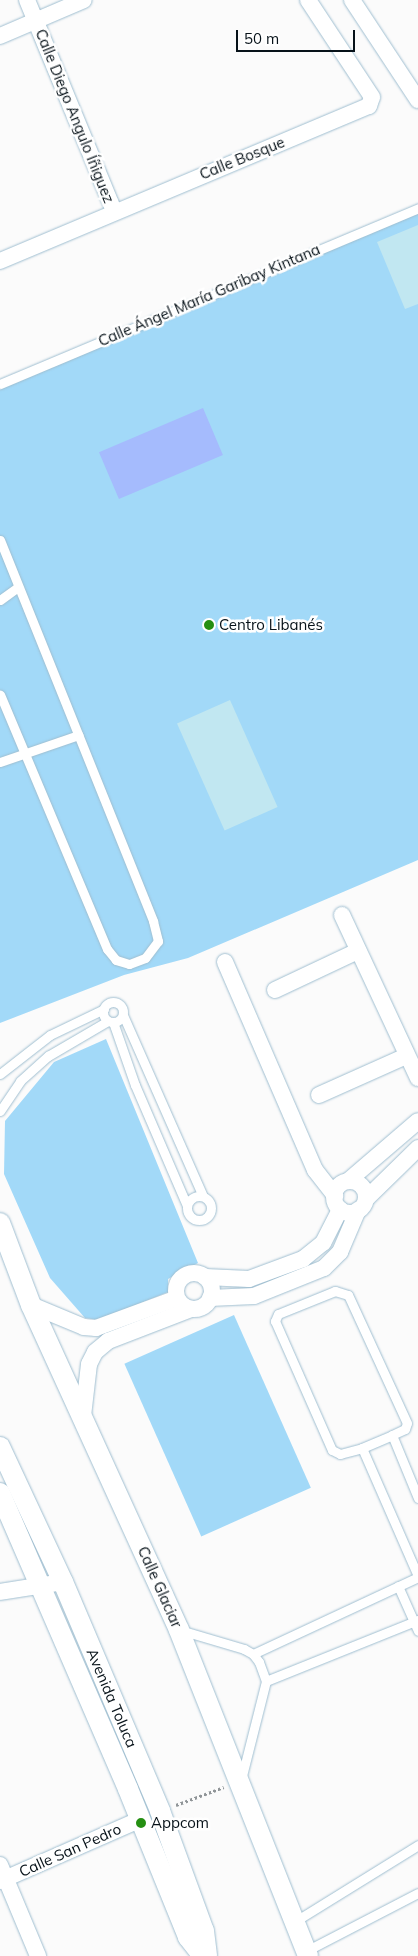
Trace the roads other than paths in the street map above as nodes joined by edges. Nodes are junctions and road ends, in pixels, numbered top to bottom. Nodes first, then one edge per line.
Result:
1 (27, 0) edge
2 (84, 0) edge
3 (308, 0) edge
4 (352, 0) edge
5 (36, 21) junction
6 (0, 36) edge
7 (418, 100) edge
8 (418, 208) edge
9 (114, 211) junction
10 (0, 261) edge
11 (0, 384) edge
12 (0, 540) edge
13 (4, 563) edge
14 (18, 587) junction
15 (0, 600) edge
16 (0, 695) edge
17 (79, 735) junction
18 (23, 754) junction
19 (0, 762) edge
20 (342, 915) dead end
21 (358, 951) junction
22 (225, 962) dead end
23 (275, 990) dead end
24 (104, 1009) junction
25 (123, 1015) junction
26 (111, 1021) junction
27 (140, 1052) junction
28 (406, 1056) junction
29 (125, 1057) junction
30 (3, 1072) edge
31 (418, 1078) edge
32 (152, 1079) junction
33 (20, 1081) junction
34 (135, 1085) junction
35 (319, 1095) dead end
36 (0, 1111) edge
37 (418, 1121) edge
38 (180, 1146) junction
39 (418, 1148) edge
40 (164, 1152) junction
41 (348, 1181) junction
42 (203, 1196) junction
43 (337, 1203) junction
44 (362, 1204) junction
45 (187, 1206) junction
46 (0, 1224) edge
47 (205, 1277) junction
48 (177, 1298) junction
49 (210, 1298) junction
50 (31, 1304) junction
51 (191, 1309) junction
52 (82, 1416) junction
53 (392, 1435) junction
54 (0, 1447) edge
55 (362, 1448) junction
56 (0, 1493) edge
57 (418, 1498) edge
58 (418, 1576) edge
59 (63, 1582) junction
60 (41, 1586) junction
61 (398, 1586) junction
62 (0, 1592) edge
63 (417, 1624) edge
64 (180, 1630) junction
65 (253, 1654) junction
66 (266, 1681) junction
67 (241, 1780) junction
68 (141, 1819) junction
69 (418, 1845) edge
70 (2, 1875) edge
71 (418, 1893) edge
72 (294, 1922) junction
73 (307, 1953) edge
74 (38, 1956) edge
75 (203, 1956) edge
76 (206, 1956) edge

1 - 5 street, Calle Diego Angulo Íñiguez
2 - 5 street
3 - 9 street, Calle Bosque
4 - 7 street
5 - 6 street
5 - 9 street, Calle Diego Angulo Íñiguez
8 - 11 lane, Calle Ángel María Garibay Kintana
9 - 10 street, Calle Bosque
12 - 13 lane
13 - 14 lane
14 - 15 lane
14 - 17 lane
16 - 18 lane
17 - 18 lane
17 - 18 lane
18 - 19 lane
20 - 21 street
21 - 23 street
21 - 28 street
22 - 43 street
24 - 25 lane
24 - 26 lane
24 - 30 lane
25 - 26 lane
25 - 27 lane
26 - 29 lane
26 - 33 lane
27 - 29 lane
27 - 32 lane
28 - 31 street
28 - 35 street
29 - 34 lane
30 - 33 lane
32 - 34 lane
32 - 38 lane
33 - 36 lane
34 - 40 lane
37 - 41 street
38 - 40 lane
38 - 42 lane
39 - 44 street
40 - 45 lane
41 - 43 street
41 - 44 street
42 - 45 lane
42 - 45 lane
43 - 44 street
43 - 47 street
44 - 49 street
46 - 50 street, Calle Glaciar
47 - 48 street
47 - 49 street
48 - 50 street
48 - 51 street
49 - 51 street
50 - 52 street, Calle Glaciar
51 - 52 street
52 - 64 street, Calle Glaciar
53 - 55 lane
53 - 55 lane
53 - 57 lane
54 - 59 street, Avenida Toluca
55 - 58 lane
56 - 60 street, Avenida Toluca
58 - 61 lane
59 - 60 street
59 - 76 street, Avenida Toluca
60 - 62 street
60 - 68 street, Avenida Toluca
61 - 63 lane
61 - 65 lane
63 - 66 lane
64 - 65 lane
64 - 67 street, Calle Glaciar
65 - 66 lane
66 - 67 lane
67 - 72 street, Calle Glaciar
68 - 70 street, Calle San Pedro
68 - 75 street, Avenida Toluca
69 - 72 lane
70 - 74 street
71 - 73 lane
72 - 73 street, Calle Glaciar

